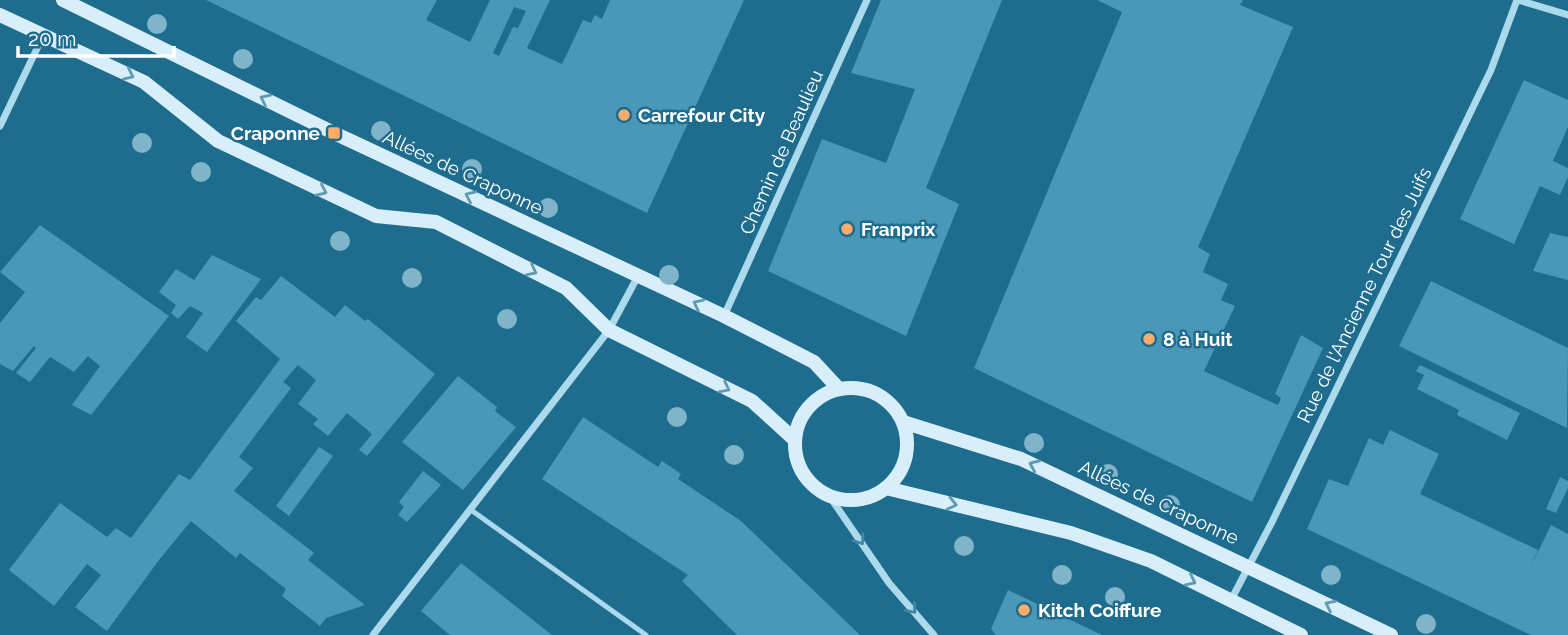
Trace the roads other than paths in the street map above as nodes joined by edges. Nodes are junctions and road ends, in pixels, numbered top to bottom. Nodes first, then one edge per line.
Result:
1 (63, 0) edge
2 (867, 0) edge
3 (1518, 0) edge
4 (0, 15) edge
5 (1568, 15) edge
6 (44, 35) junction
7 (0, 126) edge
8 (639, 275) junction
9 (724, 316) junction
10 (609, 330) junction
11 (839, 389) junction
12 (903, 422) junction
13 (795, 440) junction
14 (886, 488) junction
15 (830, 497) junction
16 (471, 510) junction
17 (1247, 566) junction
18 (1231, 601) junction
19 (373, 635) edge
20 (646, 635) edge
21 (934, 635) edge
22 (1301, 635) edge
23 (1391, 635) edge

8 -> 1 main road, Allées de Craponne
2 - 9 street, Chemin de Beaulieu
3 - 5 street
3 - 17 street, Rue de l'Ancienne Tour des Juifs
4 - 6 main road
6 - 7 street
6 -> 10 main road
9 -> 8 main road, Allées de Craponne
8 - 10 street
9 - 11 main road, Allées de Craponne
10 -> 13 main road
10 - 16 street
11 - 12 main road
11 - 13 main road
12 - 14 main road
17 -> 12 main road, Allées de Craponne
13 - 15 main road
14 - 15 main road
14 -> 18 main road
15 -> 21 street
16 - 19 street
16 - 20 lane
17 - 18 street, Rue de l'Ancienne Tour des Juifs
23 -> 17 main road, Allées de Craponne
18 - 22 main road

